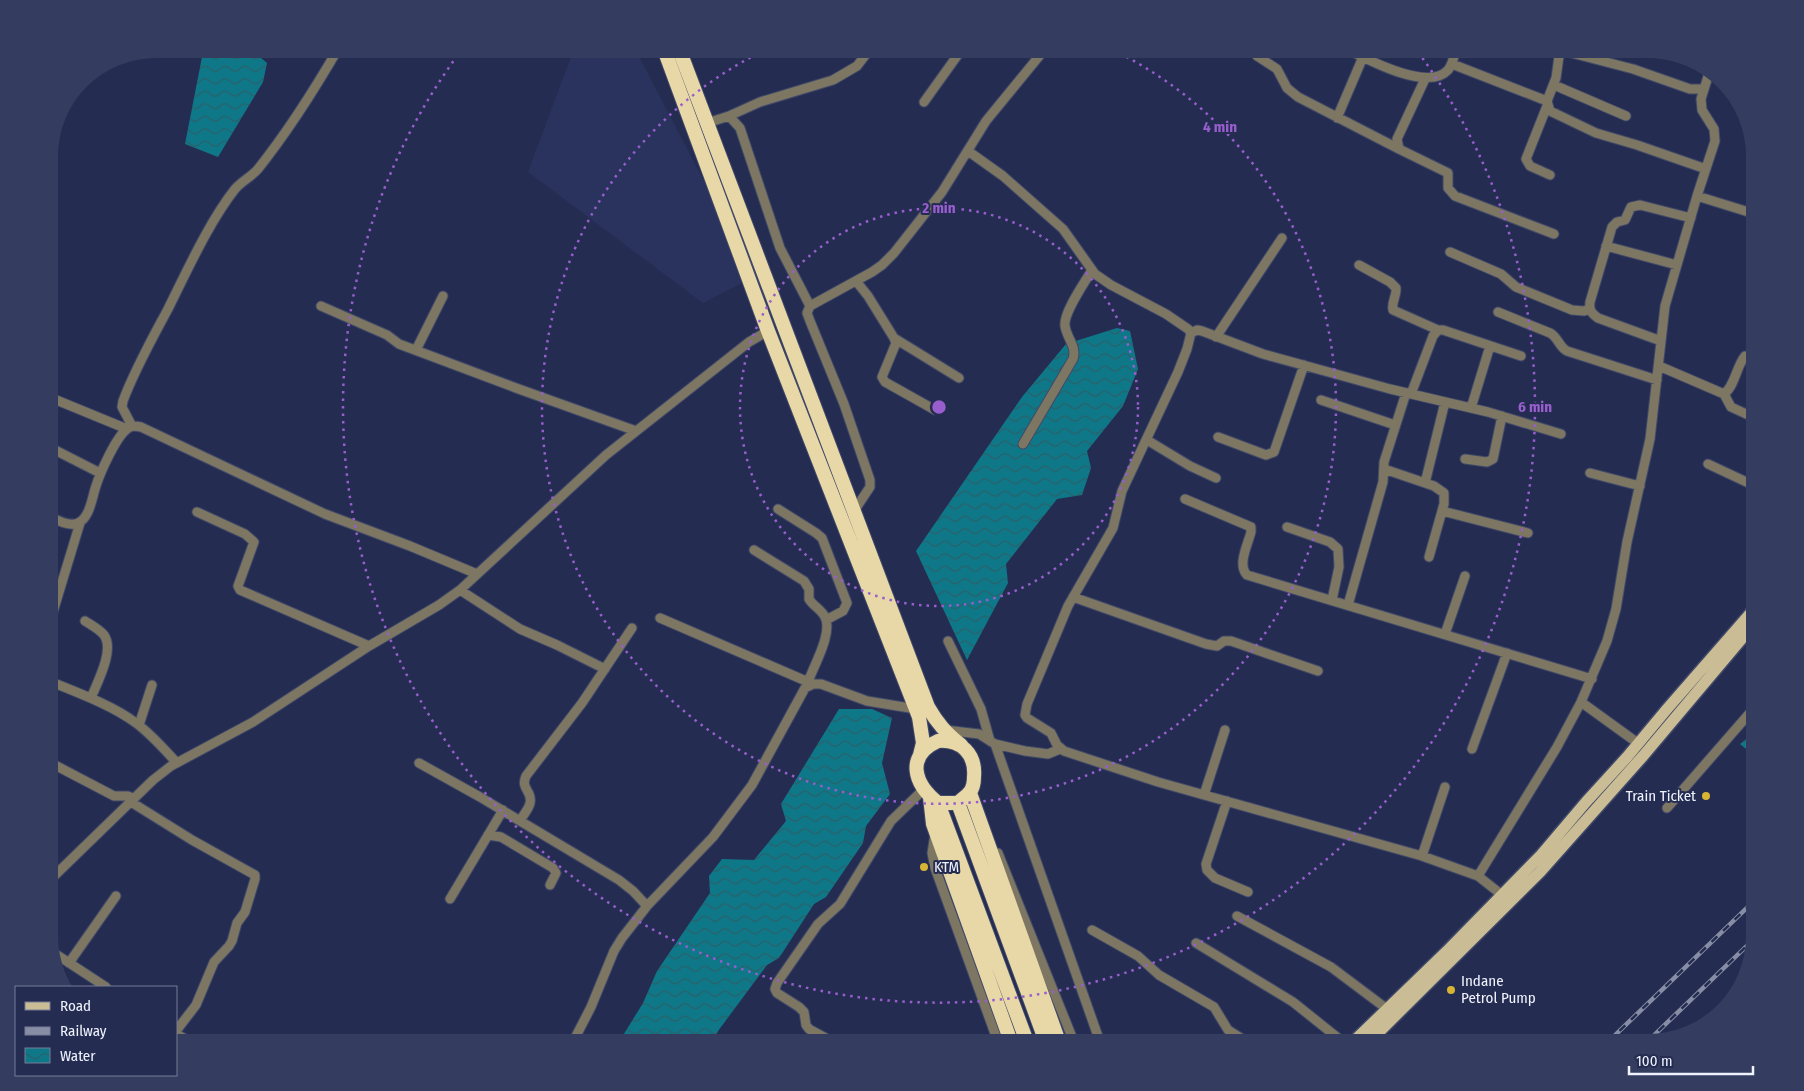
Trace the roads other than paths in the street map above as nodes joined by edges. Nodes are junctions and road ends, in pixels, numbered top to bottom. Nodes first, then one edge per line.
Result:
1 (333, 58) edge
2 (667, 58) edge
3 (682, 58) edge
4 (863, 58) edge
5 (956, 58) edge
6 (1038, 58) edge
7 (1260, 58) edge
8 (1363, 58) edge
9 (1366, 58) edge
10 (1454, 58) edge
11 (1558, 58) edge
12 (1595, 58) edge
13 (1452, 64) junction
14 (1425, 78) junction
15 (1707, 78) edge
16 (1554, 85) junction
17 (1703, 89) junction
18 (924, 102) dead end
19 (1547, 103) junction
20 (729, 116) junction
21 (1626, 116) dead end
22 (1337, 118) junction
23 (707, 123) junction
24 (1399, 149) junction
25 (968, 151) junction
26 (1706, 169) junction
27 (1550, 175) dead end
28 (1696, 196) junction
29 (1746, 211) edge
30 (1690, 218) junction
31 (1554, 234) dead end
32 (1282, 238) dead end
33 (1606, 246) junction
34 (1450, 252) dead end
35 (1359, 265) dead end
36 (1677, 266) junction
37 (1092, 270) junction
38 (856, 281) junction
39 (443, 296) dead end
40 (321, 306) dead end
41 (810, 306) junction
42 (1589, 309) junction
43 (1498, 312) dead end
44 (1438, 330) junction
45 (768, 331) junction
46 (1191, 333) junction
47 (1216, 337) junction
48 (894, 338) junction
49 (1661, 341) junction
50 (1490, 346) junction
51 (416, 350) junction
52 (1521, 356) dead end
53 (1746, 356) edge
54 (1304, 365) junction
55 (1659, 366) junction
56 (959, 378) dead end
57 (1657, 380) junction
58 (1408, 393) junction
59 (1724, 394) junction
60 (58, 400) edge
61 (1322, 400) dead end
62 (1444, 402) junction
63 (1471, 408) junction
64 (935, 410) dead end
65 (1746, 414) edge
66 (1502, 416) junction
67 (1395, 425) junction
68 (129, 427) junction
69 (636, 431) junction
70 (1562, 434) dead end
71 (1218, 437) dead end
72 (1147, 440) junction
73 (1023, 444) dead end
74 (58, 452) edge
75 (1465, 459) dead end
76 (1708, 464) dead end
77 (1384, 469) junction
78 (100, 473) junction
79 (1590, 474) dead end
80 (1216, 478) dead end
81 (1746, 482) edge
82 (1425, 483) junction
83 (1640, 486) junction
84 (1185, 499) dead end
85 (778, 509) dead end
86 (854, 511) junction
87 (1442, 511) junction
88 (197, 512) dead end
89 (58, 520) edge
90 (80, 523) junction
91 (1287, 527) dead end
92 (1528, 533) dead end
93 (754, 550) dead end
94 (1429, 558) dead end
95 (477, 574) junction
96 (1465, 576) dead end
97 (460, 590) junction
98 (58, 595) edge
99 (1073, 597) junction
100 (1332, 600) junction
101 (1348, 605) junction
102 (660, 618) dead end
103 (1746, 618) edge
104 (826, 620) junction
105 (85, 621) dead end
106 (632, 628) dead end
107 (1445, 634) junction
108 (1746, 634) edge
109 (948, 641) dead end
110 (369, 646) junction
111 (1507, 653) junction
112 (605, 669) junction
113 (1318, 671) dead end
114 (1592, 679) junction
115 (811, 683) junction
116 (58, 685) edge
117 (152, 685) dead end
118 (91, 698) junction
119 (1581, 702) junction
120 (916, 709) junction
121 (1746, 717) edge
122 (139, 725) junction
123 (943, 730) junction
124 (1225, 730) dead end
125 (993, 742) junction
126 (961, 744) junction
127 (1639, 744) junction
128 (1060, 749) junction
129 (1472, 750) dead end
130 (920, 755) junction
131 (177, 763) junction
132 (419, 763) dead end
133 (58, 767) edge
134 (1445, 787) dead end
135 (970, 793) junction
136 (1204, 795) junction
137 (931, 796) junction
138 (132, 800) junction
139 (1227, 801) junction
140 (958, 803) junction
141 (1668, 808) dead end
142 (975, 809) junction
143 (503, 810) junction
144 (520, 821) junction
145 (936, 832) junction
146 (488, 835) junction
147 (1422, 856) junction
148 (58, 871) edge
149 (1478, 876) junction
150 (550, 885) dead end
151 (1248, 892) dead end
152 (1502, 895) junction
153 (116, 896) dead end
154 (450, 900) dead end
155 (647, 906) junction
156 (1237, 916) dead end
157 (1092, 930) dead end
158 (1196, 944) dead end
159 (1450, 955) junction
160 (59, 956) edge
161 (69, 963) junction
162 (104, 986) edge
163 (1387, 1009) junction
164 (178, 1029) edge
165 (577, 1034) edge
166 (818, 1034) edge
167 (995, 1034) edge
168 (1008, 1034) edge
169 (1023, 1034) edge
170 (1043, 1034) edge
171 (1056, 1034) edge
172 (1071, 1034) edge
173 (1097, 1034) edge
174 (1234, 1034) edge
175 (1333, 1034) edge
176 (1360, 1034) edge
177 (1376, 1034) edge

1 - 68 street
2 - 45 highway
3 - 23 highway
4 - 20 street
5 - 18 street
6 - 25 street
7 - 22 street
8 - 22 street
9 - 14 street
10 - 13 street
11 - 16 street
12 - 17 street
13 - 14 street
13 - 19 street
14 - 24 street
15 - 17 street
16 - 19 street
16 - 21 street
17 - 26 street
19 - 26 street
19 - 27 street
20 - 23 street
20 - 41 street
22 - 24 street
23 - 86 highway
24 - 31 street
25 - 37 street
25 - 38 street
26 - 28 street
28 - 29 street
28 - 30 street
30 - 33 street
30 - 36 street
32 - 47 street
33 - 36 street
33 - 42 street
34 - 42 street
35 - 44 street
36 - 49 street
37 - 46 street
37 - 73 street
38 - 41 street
38 - 48 street
39 - 51 street
40 - 51 street
41 - 86 street
42 - 49 street
43 - 57 street
44 - 50 street
44 - 58 street
45 - 69 street
45 - 120 highway
46 - 47 street
46 - 72 street
47 - 54 street
48 - 56 street
48 - 64 street
49 - 55 street
50 - 52 street
50 - 63 street
51 - 69 street
53 - 59 street
54 - 58 street
54 - 71 street
55 - 57 street
55 - 59 street
57 - 83 street
58 - 62 street
58 - 67 street
59 - 65 street
60 - 68 street
61 - 67 street
62 - 63 street
62 - 82 street
63 - 66 street
66 - 70 street
66 - 75 street
67 - 77 street
68 - 78 street
68 - 95 street
69 - 95 street
72 - 80 street
72 - 99 street
74 - 78 street
76 - 81 street
77 - 82 street
77 - 101 street
78 - 90 street
79 - 83 street
82 - 87 street
83 - 114 street
84 - 100 street
85 - 104 street
86 - 123 highway
87 - 92 street
87 - 94 street
88 - 110 street
89 - 90 street
90 - 98 street
91 - 100 street
93 - 104 street
95 - 97 street
96 - 107 street
97 - 110 street
97 - 112 street
99 - 113 street
99 - 128 street
100 - 101 street
101 - 107 street
102 - 115 street
103 - 127 main road
104 - 115 street
105 - 118 street
106 - 112 street
107 - 111 street
108 - 159 main road
109 - 125 street
110 - 131 street
111 - 114 street
111 - 129 street
112 - 144 street
114 - 119 street
115 - 120 street
115 - 155 street
116 - 118 street
117 - 122 street
118 - 122 street
119 - 127 street
119 - 149 street
120 - 130 highway
121 - 141 street
122 - 131 street
123 - 125 street
123 - 126 highway
124 - 136 street
125 - 128 street
125 - 173 street
126 - 130 highway
126 - 135 highway
127 - 152 main road
128 - 136 street
130 - 137 highway
131 - 138 street
132 - 143 street
133 - 138 street
134 - 147 street
135 - 140 highway
135 - 142 highway
136 - 139 street
137 - 140 highway
137 - 145 highway
137 - 166 street
137 - 169 highway
138 - 148 street
138 - 164 street
139 - 147 street
139 - 151 street
140 - 170 highway
142 - 171 highway
142 - 172 street
143 - 144 street
143 - 146 street
144 - 155 street
145 - 167 street
145 - 168 highway
146 - 150 street
146 - 154 street
147 - 149 street
149 - 152 street
152 - 159 main road
153 - 161 street
155 - 165 street
156 - 163 street
157 - 174 street
158 - 175 street
159 - 163 main road
159 - 177 main road
160 - 161 street
161 - 162 street
163 - 176 main road

